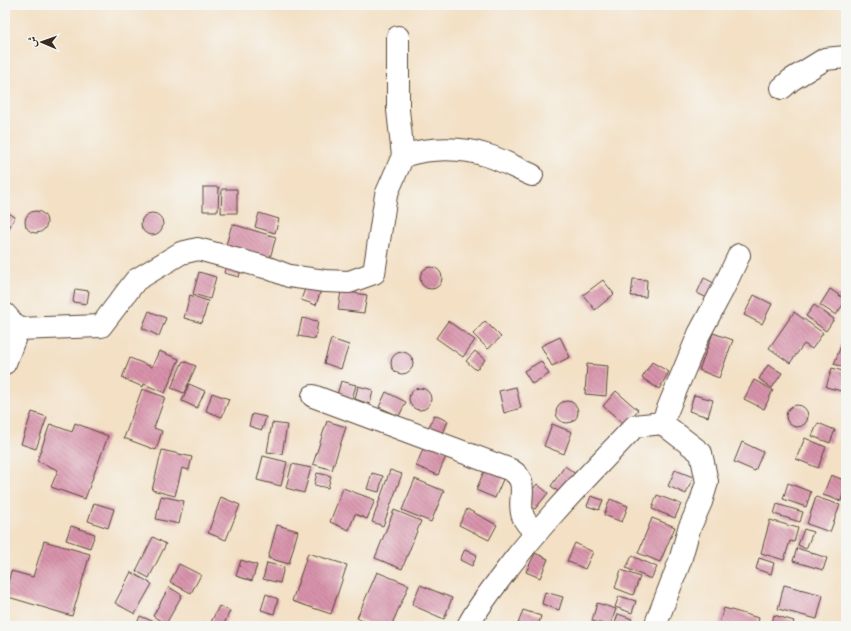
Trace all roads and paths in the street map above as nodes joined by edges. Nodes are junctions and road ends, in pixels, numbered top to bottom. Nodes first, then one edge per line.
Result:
1 (398, 37) dead end
2 (846, 58) edge
3 (782, 88) dead end
4 (403, 156) junction
5 (532, 175) dead end
6 (739, 255) dead end
7 (12, 321) edge
8 (5, 363) edge
9 (313, 396) dead end
10 (662, 423) junction
11 (537, 532) junction
12 (468, 626) edge
13 (655, 626) edge

1 - 4 street
2 - 3 street
4 - 5 street
4 - 7 street
6 - 10 street
7 - 8 street
9 - 11 street
10 - 11 street
10 - 13 street
11 - 12 street

